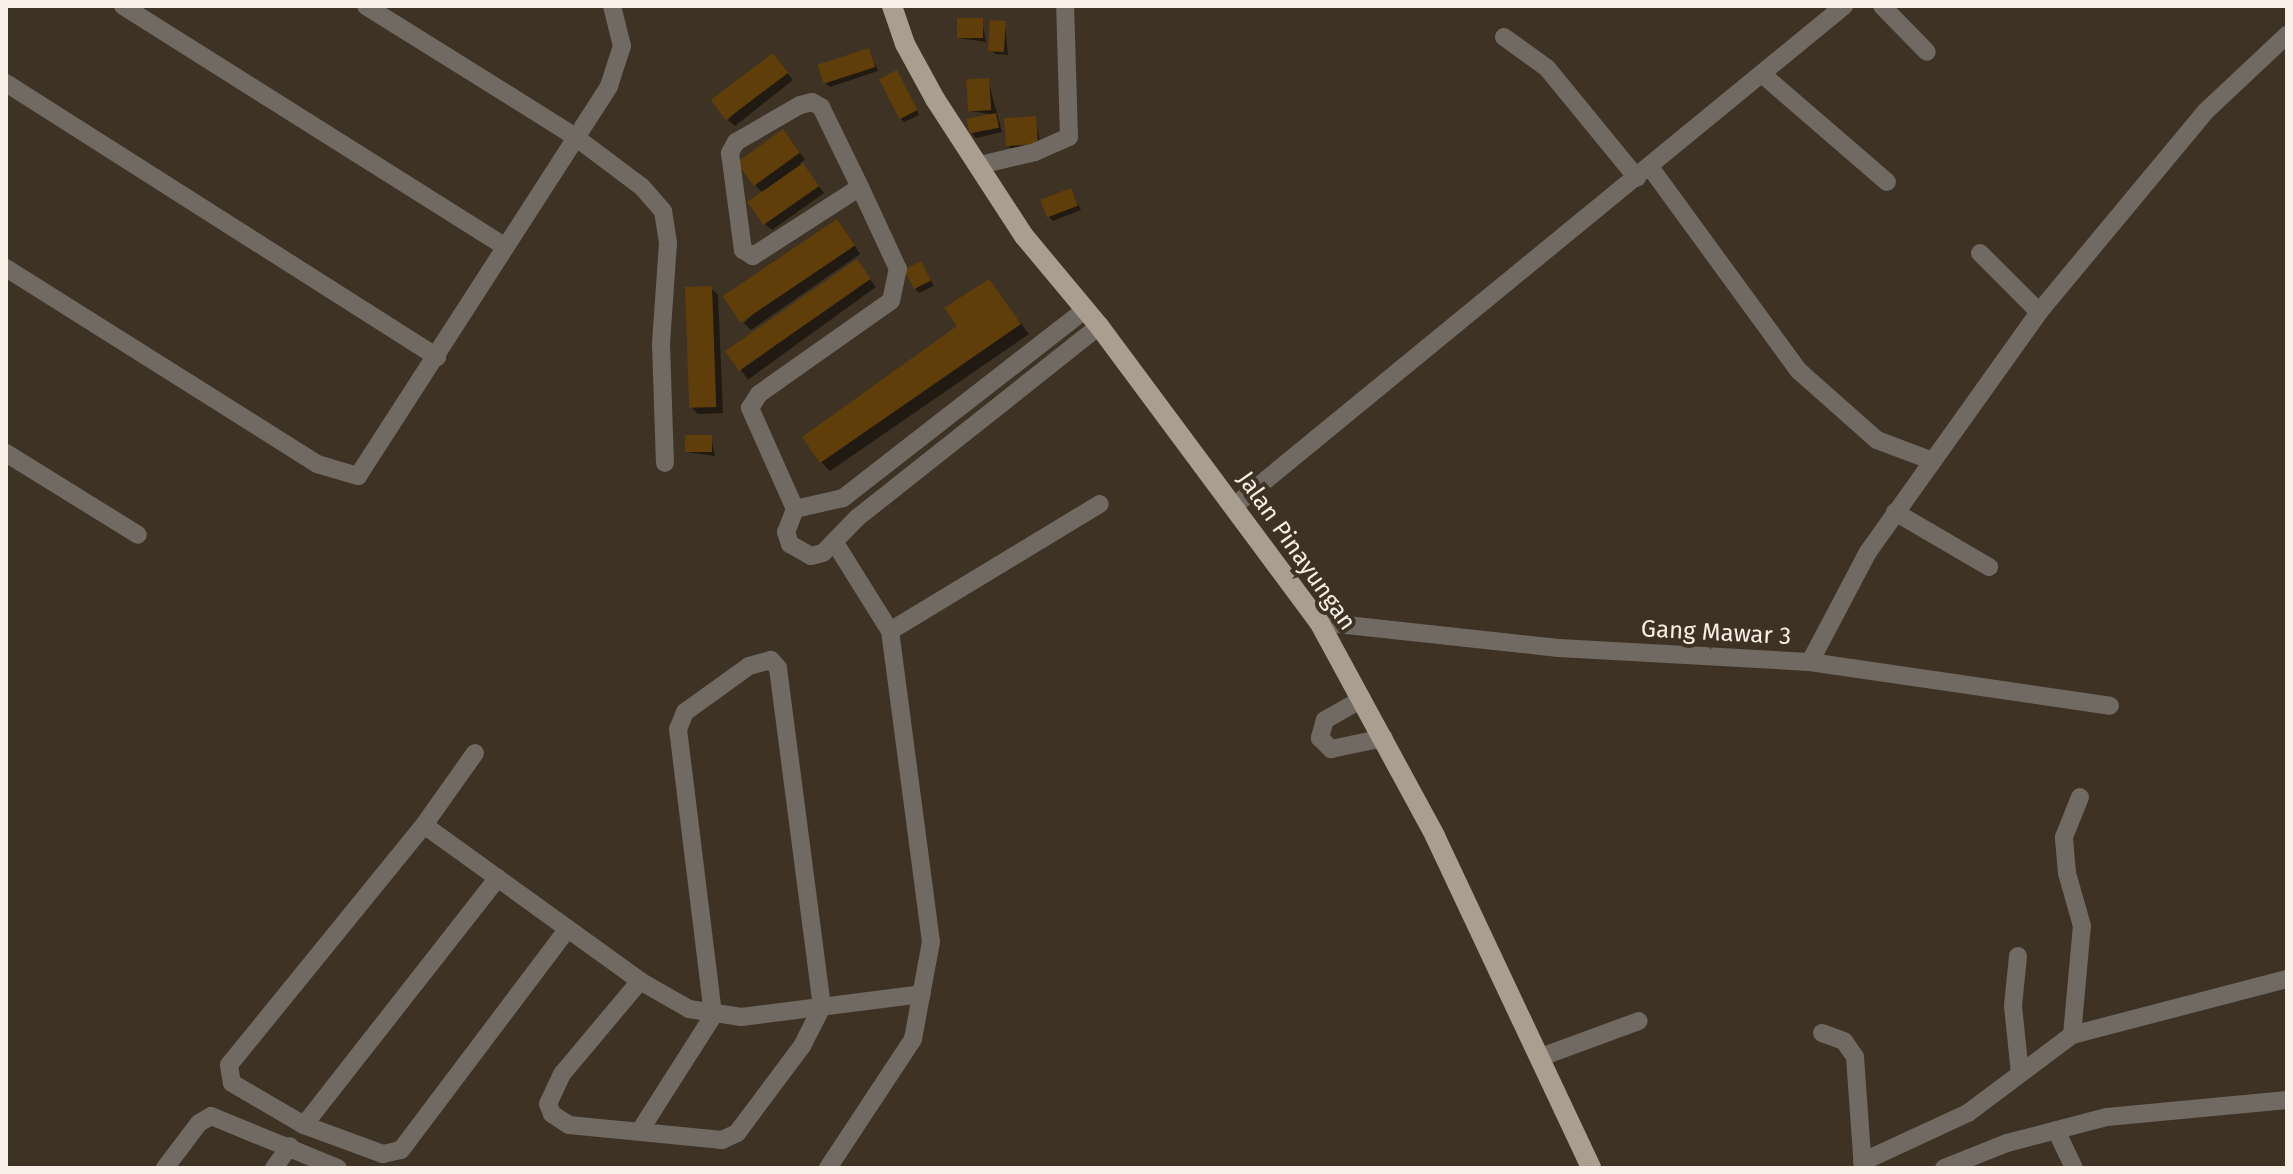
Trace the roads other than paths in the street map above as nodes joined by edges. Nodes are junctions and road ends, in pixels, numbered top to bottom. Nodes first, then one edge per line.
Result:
1 (123, 6) edge
2 (366, 6) edge
3 (612, 6) edge
4 (892, 6) edge
5 (1065, 6) edge
6 (1844, 6) edge
7 (1882, 6) edge
8 (2287, 35) edge
9 (1504, 37) dead end
10 (1927, 52) dead end
11 (1762, 74) junction
12 (6, 83) edge
13 (574, 136) junction
14 (980, 165) junction
15 (1643, 172) junction
16 (1887, 182) dead end
17 (860, 187) junction
18 (505, 247) junction
19 (1980, 253) dead end
20 (6, 268) edge
21 (1086, 309) junction
22 (2039, 312) junction
23 (1099, 326) junction
24 (437, 357) junction
25 (6, 453) edge
26 (1930, 460) junction
27 (665, 463) dead end
28 (855, 490) junction
29 (1100, 504) dead end
30 (1234, 506) junction
31 (795, 509) junction
32 (868, 509) junction
33 (1895, 512) junction
34 (138, 535) dead end
35 (835, 543) junction
36 (1989, 567) dead end
37 (1319, 622) junction
38 (890, 631) junction
39 (1810, 662) junction
40 (1362, 699) junction
41 (2110, 706) dead end
42 (1384, 738) junction
43 (475, 753) dead end
44 (2080, 797) dead end
45 (424, 825) junction
46 (498, 878) junction
47 (567, 930) junction
48 (2018, 956) dead end
49 (2287, 979) edge
50 (640, 981) junction
51 (922, 994) junction
52 (822, 1007) junction
53 (713, 1016) junction
54 (1639, 1021) dead end
55 (1822, 1033) dead end
56 (2072, 1035) junction
57 (1541, 1057) junction
58 (2020, 1074) junction
59 (2283, 1101) edge
60 (304, 1125) junction
61 (641, 1129) junction
62 (2056, 1130) junction
63 (290, 1146) junction
64 (1862, 1165) edge
65 (165, 1168) edge
66 (274, 1168) edge
67 (338, 1168) edge
68 (828, 1168) edge
69 (1591, 1168) edge
70 (1944, 1168) edge
71 (2074, 1168) edge

1 - 18 street
2 - 13 street
3 - 13 street
4 - 14 main road, Jalan Pinayungan
5 - 14 street
6 - 11 street
7 - 10 street
8 - 22 street
9 - 15 street
11 - 15 street
11 - 16 street
12 - 24 street
13 - 18 street
13 - 27 street
14 - 21 main road, Jalan Pinayungan
15 - 26 street
15 - 30 street
17 - 17 street
17 - 31 street
18 - 24 street
19 - 22 street
20 - 24 street
21 - 23 main road, Jalan Pinayungan
21 - 28 street
22 - 26 street
23 - 30 main road, Jalan Pinayungan
23 - 32 street
25 - 34 street
26 - 33 street
28 - 31 street
28 - 32 street
29 - 38 street
30 - 37 main road, Jalan Pinayungan
31 - 35 street
32 - 35 street
33 - 36 street
33 - 39 street
35 - 38 street
37 - 39 street, Gang Mawar 3
37 - 40 main road, Jalan Pinayungan
38 - 51 street
39 - 41 street, Gang Mawar 3
40 - 42 main road, Jalan Pinayungan
40 - 42 street
42 - 57 main road, Jalan Pinayungan
43 - 45 street
44 - 56 street
45 - 46 street
45 - 60 street
46 - 47 street
46 - 60 street
47 - 50 street
47 - 60 street
48 - 58 street
49 - 56 street
50 - 53 street
50 - 61 street
51 - 52 street
51 - 68 street
52 - 53 street
52 - 53 street
52 - 61 street
53 - 61 street
54 - 57 street
55 - 64 street
56 - 58 street
57 - 69 main road, Jalan Pinayungan
58 - 64 street
59 - 62 street
62 - 70 street
62 - 71 street
63 - 65 street
63 - 66 street
63 - 67 street

